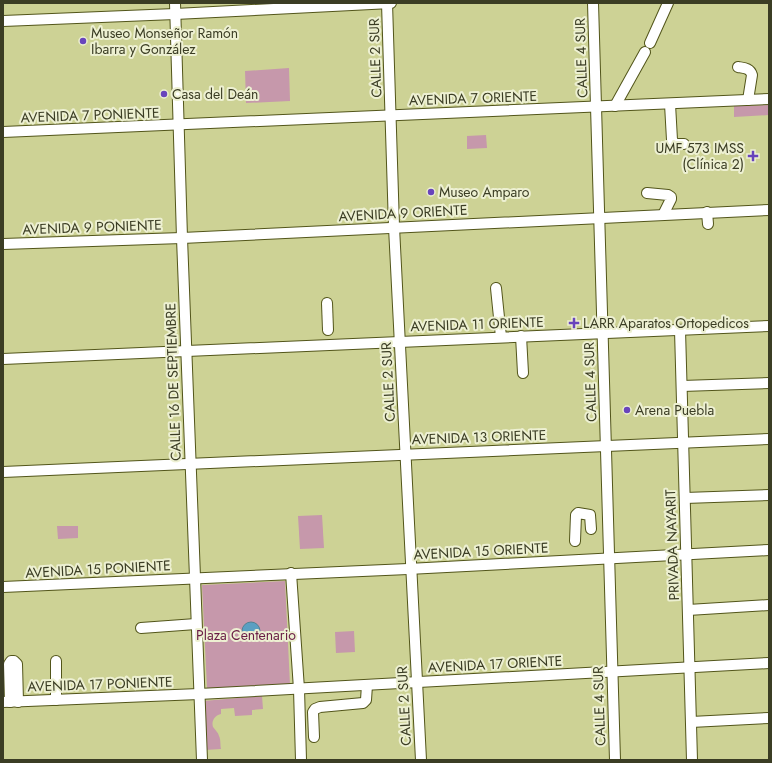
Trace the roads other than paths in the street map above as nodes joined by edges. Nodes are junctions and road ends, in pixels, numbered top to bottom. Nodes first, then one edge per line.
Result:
1 (175, 3) edge
2 (387, 3) edge
3 (392, 3) edge
4 (593, 3) edge
5 (668, 3) edge
6 (175, 14) junction
7 (3, 21) edge
8 (738, 67) dead end
9 (769, 99) edge
10 (748, 100) junction
11 (670, 104) junction
12 (615, 106) junction
13 (596, 107) junction
14 (391, 115) junction
15 (179, 122) junction
16 (3, 132) edge
17 (684, 144) dead end
18 (647, 192) dead end
19 (769, 210) edge
20 (707, 212) junction
21 (663, 215) junction
22 (599, 218) junction
23 (708, 224) dead end
24 (394, 227) junction
25 (182, 238) junction
26 (3, 244) edge
27 (496, 288) dead end
28 (327, 303) dead end
29 (687, 326) junction
30 (769, 326) edge
31 (603, 333) junction
32 (521, 336) junction
33 (329, 337) junction
34 (501, 337) junction
35 (400, 342) junction
36 (186, 350) junction
37 (3, 359) edge
38 (523, 373) dead end
39 (769, 383) edge
40 (682, 386) junction
41 (769, 439) edge
42 (683, 443) junction
43 (606, 446) junction
44 (406, 454) junction
45 (190, 464) junction
46 (3, 472) edge
47 (769, 495) edge
48 (685, 498) junction
49 (575, 529) junction
50 (591, 529) junction
51 (608, 531) junction
52 (575, 541) dead end
53 (769, 550) edge
54 (686, 554) junction
55 (609, 558) junction
56 (411, 568) junction
57 (291, 573) junction
58 (194, 578) junction
59 (3, 587) edge
60 (769, 605) edge
61 (688, 610) junction
62 (196, 624) junction
63 (141, 628) dead end
64 (56, 661) dead end
65 (769, 663) edge
66 (690, 667) junction
67 (612, 672) junction
68 (417, 682) junction
69 (366, 685) junction
70 (299, 689) junction
71 (199, 694) junction
72 (56, 700) junction
73 (11, 702) edge
74 (769, 718) edge
75 (691, 722) junction
76 (314, 737) dead end
77 (202, 760) edge
78 (301, 760) edge
79 (421, 760) edge
80 (615, 760) edge
81 (692, 760) edge

1 - 6 street, CALLE 16 DE SEPTIEMBRE
2 - 3 street
2 - 6 street
2 - 14 street, CALLE 2 SUR
4 - 13 street, CALLE 4 SUR
5 - 12 street
6 - 7 street
6 - 15 street, CALLE 16 DE SEPTIEMBRE
8 - 10 street
9 - 10 street, AVENIDA 7 ORIENTE
10 - 11 street, AVENIDA 7 ORIENTE
11 - 12 street, AVENIDA 7 ORIENTE
11 - 17 street
12 - 13 street, AVENIDA 7 ORIENTE
13 - 14 street, AVENIDA 7 ORIENTE
13 - 22 street, CALLE 4 SUR
14 - 15 street, AVENIDA 7 ORIENTE
14 - 24 street, CALLE 2 SUR
15 - 16 street, AVENIDA 7 PONIENTE
15 - 25 street, CALLE 16 DE SEPTIEMBRE
18 - 21 street
19 - 20 street, AVENIDA 9 ORIENTE
20 - 21 street, AVENIDA 9 ORIENTE
20 - 23 street
21 - 22 street, AVENIDA 9 ORIENTE
22 - 24 street, AVENIDA 9 ORIENTE
22 - 31 street, CALLE 4 SUR
24 - 25 street, AVENIDA 9 ORIENTE
24 - 35 street, CALLE 2 SUR
25 - 26 street, AVENIDA 9 PONIENTE
25 - 36 street, CALLE 16 DE SEPTIEMBRE
27 - 34 street
28 - 33 street
29 - 30 street, AVENIDA 11 ORIENTE
29 - 31 street, AVENIDA 11 ORIENTE
29 - 40 street, PRIVADA NAYARIT
31 - 32 street, AVENIDA 11 ORIENTE
31 - 43 street, CALLE 4 SUR
32 - 34 street, AVENIDA 11 ORIENTE
32 - 38 street
33 - 35 street, AVENIDA 11 ORIENTE
33 - 36 street, AVENIDA 11 ORIENTE
34 - 35 street, AVENIDA 11 ORIENTE
35 - 44 street, CALLE 2 SUR
36 - 37 street, AVENIDA 11 ORIENTE
36 - 45 street, CALLE 16 DE SEPTIEMBRE
39 - 40 street
40 - 42 street, PRIVADA NAYARIT
41 - 42 street, AVENIDA 13 ORIENTE
42 - 43 street, AVENIDA 13 ORIENTE
42 - 48 street, PRIVADA NAYARIT
43 - 44 street, AVENIDA 13 ORIENTE
43 - 51 street, CALLE 4 SUR
44 - 45 street, AVENIDA 13 ORIENTE
44 - 56 street, CALLE 2 SUR
45 - 46 street, AVENIDA 13 ORIENTE
45 - 58 street, CALLE 16 DE SEPTIEMBRE
47 - 48 street
48 - 54 street, PRIVADA NAYARIT
49 - 50 street
49 - 50 street
49 - 52 street
50 - 51 street
51 - 55 street, CALLE 4 SUR
53 - 54 street, AVENIDA 15 ORIENTE
54 - 55 street, AVENIDA 15 ORIENTE
54 - 61 street, PRIVADA NAYARIT
55 - 56 street, AVENIDA 15 ORIENTE
55 - 67 street, CALLE 4 SUR
56 - 57 street, AVENIDA 15 ORIENTE
56 - 68 street, CALLE 2 SUR
57 - 58 street, AVENIDA 15 ORIENTE
57 - 70 street
58 - 59 street, AVENIDA 15 PONIENTE
58 - 62 street, CALLE 16 DE SEPTIEMBRE
60 - 61 street
61 - 66 street, PRIVADA NAYARIT
62 - 63 street
62 - 71 street, CALLE 16 DE SEPTIEMBRE
64 - 72 street
65 - 66 street, AVENIDA 17 ORIENTE
66 - 67 street, AVENIDA 17 ORIENTE
66 - 75 street, PRIVADA NAYARIT
67 - 68 street, AVENIDA 17 ORIENTE
67 - 80 street, CALLE 4 SUR
68 - 69 street, AVENIDA 17 ORIENTE
68 - 79 street, CALLE 2 SUR
69 - 70 street, AVENIDA 17 ORIENTE
69 - 76 street
70 - 71 street, AVENIDA 17 ORIENTE
70 - 78 street
71 - 72 street, AVENIDA 17 PONIENTE
71 - 77 street, CALLE 16 DE SEPTIEMBRE
72 - 73 street, AVENIDA 17 PONIENTE
74 - 75 street
75 - 81 street, PRIVADA NAYARIT

